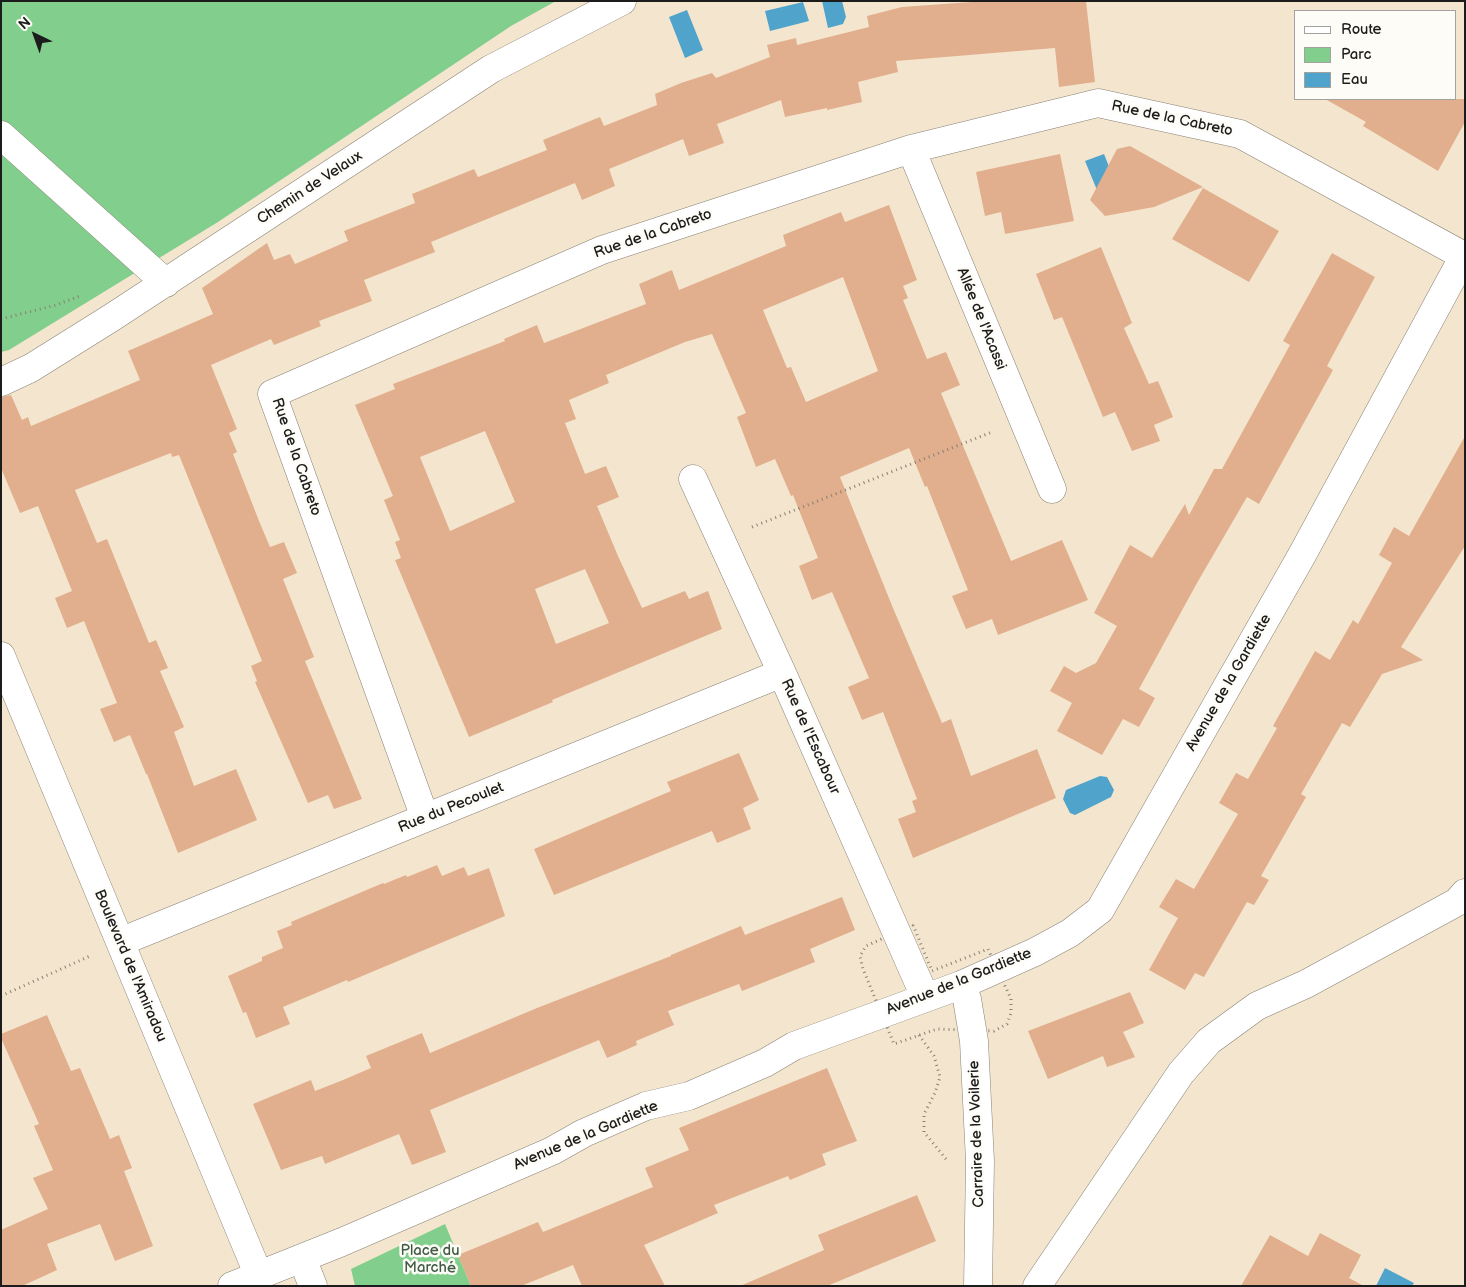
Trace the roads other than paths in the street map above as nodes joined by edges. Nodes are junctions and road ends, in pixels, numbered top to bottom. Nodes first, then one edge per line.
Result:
1 (622, 1) edge
2 (1, 135) edge
3 (911, 149) junction
4 (1464, 255) edge
5 (166, 283) junction
6 (1, 382) edge
7 (693, 479) dead end
8 (1052, 490) dead end
9 (1, 656) edge
10 (782, 673) junction
11 (425, 818) junction
12 (1465, 893) edge
13 (120, 942) junction
14 (961, 985) junction
15 (925, 997) junction
16 (302, 1258) junction
17 (258, 1276) junction
18 (232, 1286) edge
19 (314, 1286) edge
20 (978, 1286) edge
21 (1037, 1286) edge

1 - 5 street, Chemin de Velaux
2 - 5 street
3 - 4 street, Rue de la Cabreto
3 - 8 street, Allée de l'Acassi
3 - 11 street, Rue de la Cabreto
4 - 14 street, Avenue de la Gardiette
5 - 6 street, Chemin de Velaux
7 - 10 street, Rue de l'Escabour
9 - 13 street, Boulevard de l'Amiradou
10 - 11 street, Rue du Pecoulet
10 - 15 street, Rue de l'Escabour
11 - 13 street, Rue du Pecoulet
12 - 21 street
13 - 17 street, Boulevard de l'Amiradou
14 - 15 street, Avenue de la Gardiette
14 - 20 street, Carraire de la Voilerie
15 - 16 street, Avenue de la Gardiette
16 - 17 street, Avenue de la Gardiette
16 - 19 street
17 - 18 street, Avenue de la Gardiette

